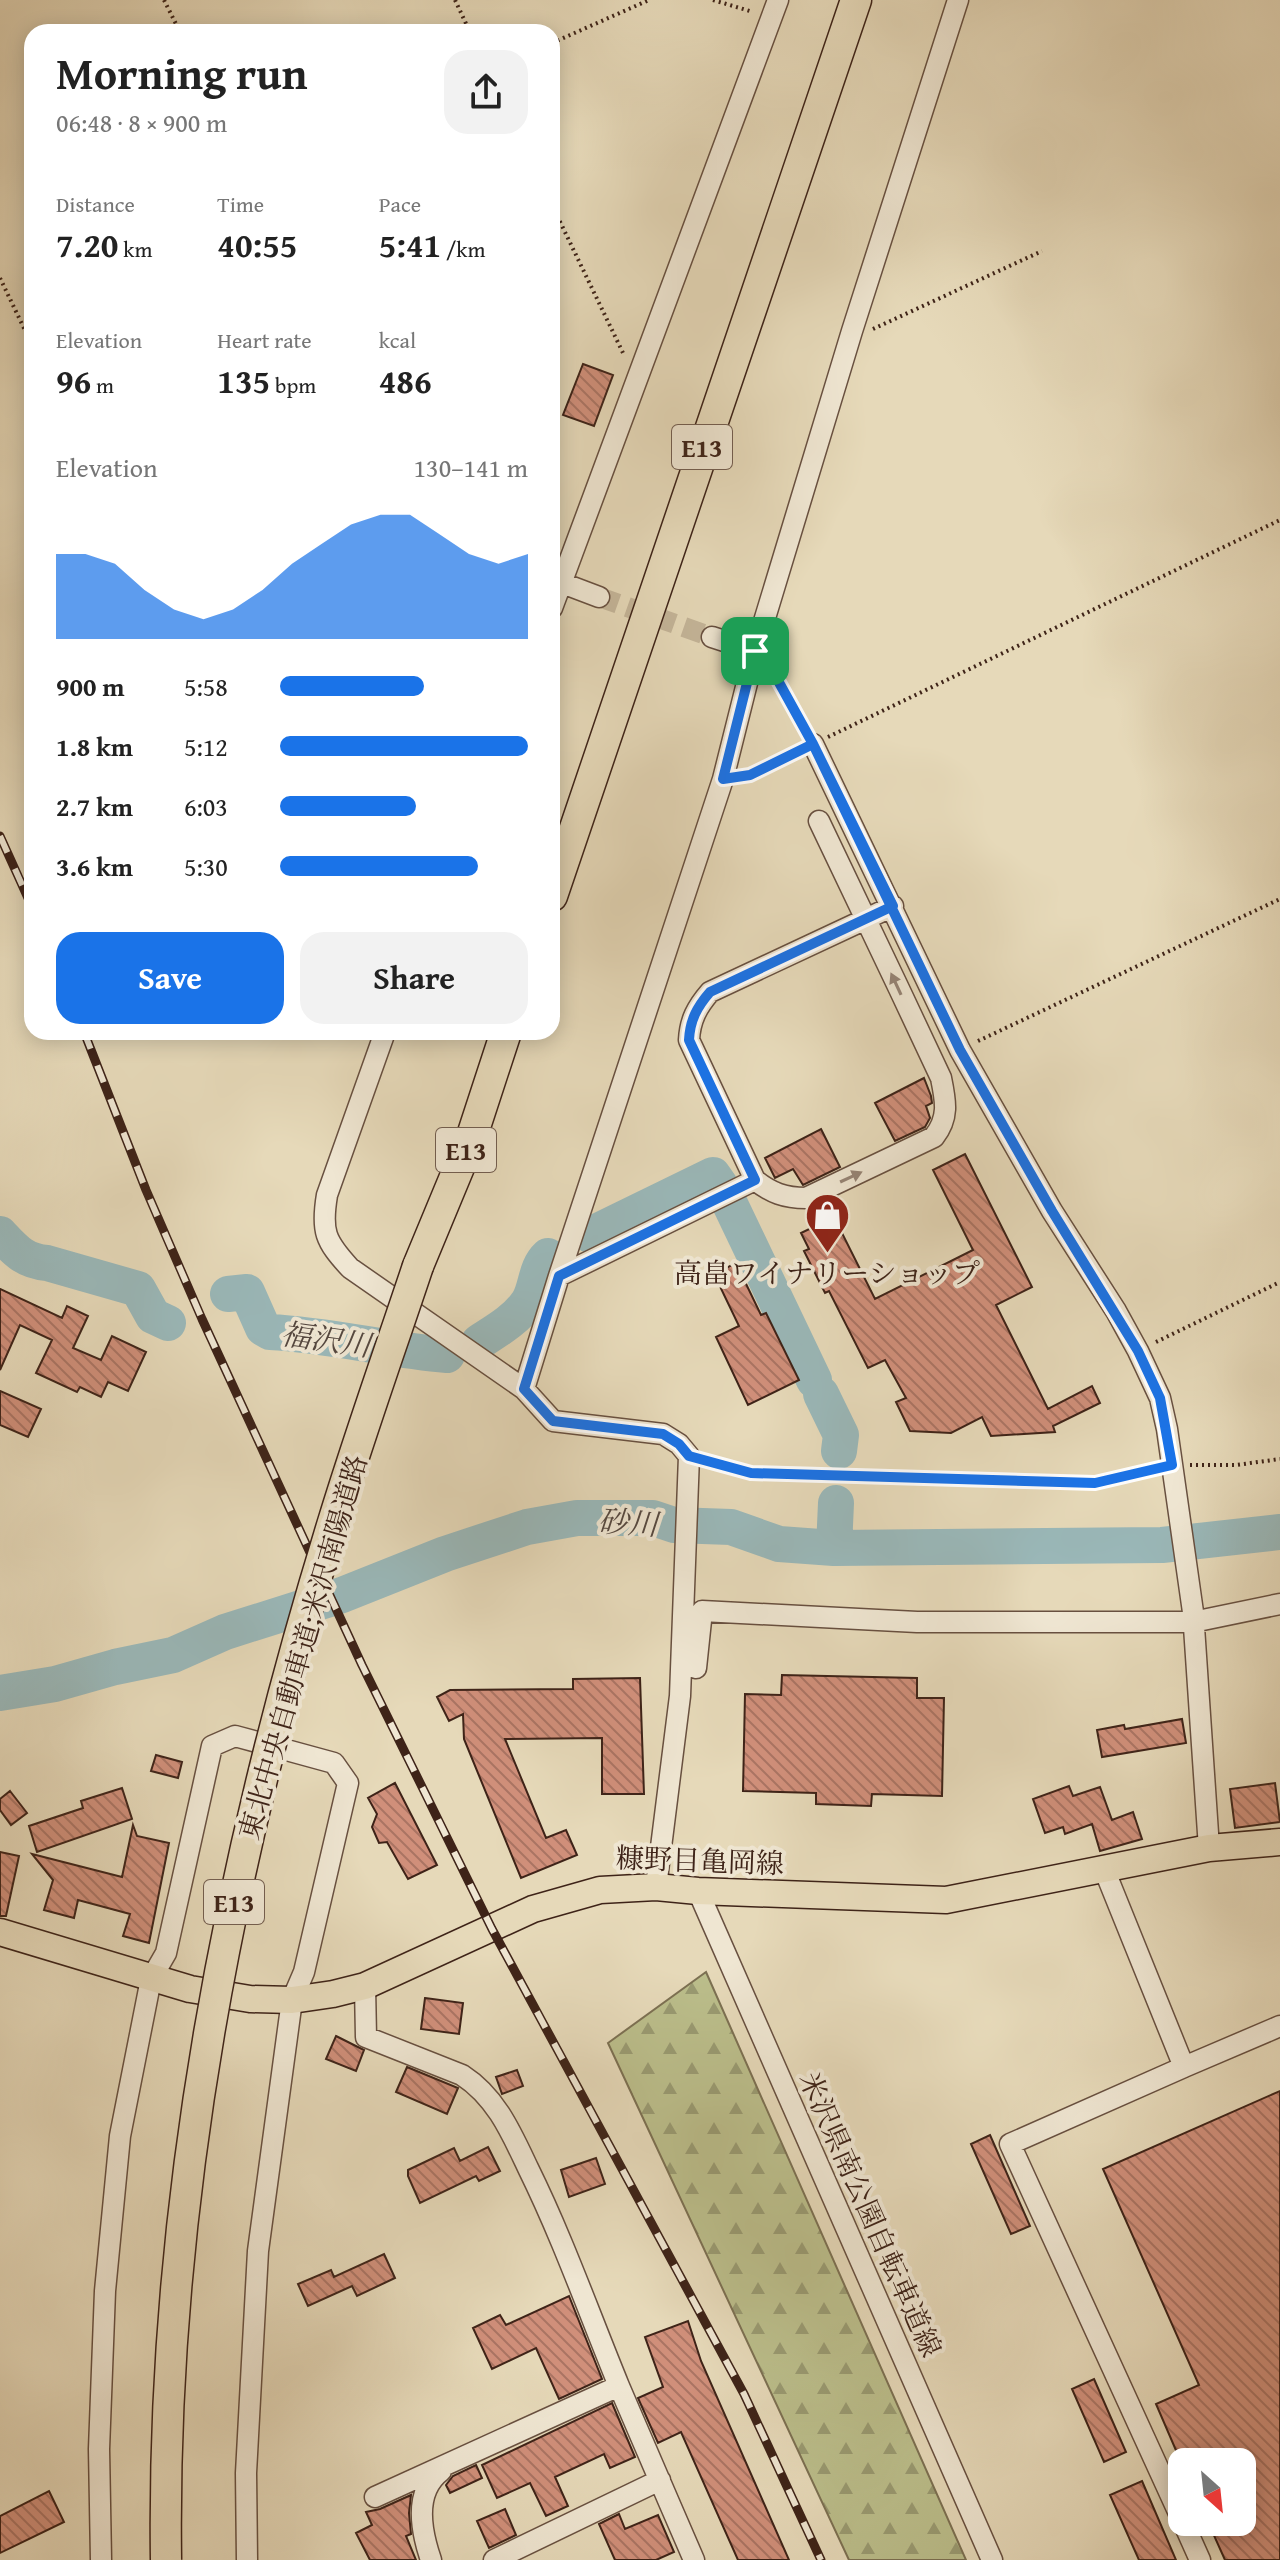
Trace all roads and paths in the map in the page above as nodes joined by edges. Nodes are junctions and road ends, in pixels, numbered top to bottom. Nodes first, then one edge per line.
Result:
1 (164, 0) edge
2 (455, 0) edge
3 (649, 0) edge
4 (713, 0) edge
5 (841, 0) edge
6 (856, 0) edge
7 (958, 0) edge
8 (775, 9) edge
9 (176, 24) edge
10 (466, 24) edge
11 (560, 39) edge
12 (560, 222) edge
13 (1042, 251) dead end
14 (0, 278) edge
15 (24, 328) edge
16 (852, 331) junction
17 (635, 379) junction
18 (1280, 520) edge
19 (562, 583) junction
20 (560, 588) edge
21 (599, 597) tunnel mouth
22 (712, 637) tunnel mouth
23 (755, 651) junction
24 (813, 744) junction
25 (723, 779) junction
26 (819, 821) dead end
27 (560, 826) edge
28 (560, 872) edge
29 (1280, 899) edge
30 (893, 906) junction
31 (866, 919) junction
32 (382, 1040) edge
33 (487, 1040) edge
34 (503, 1040) edge
35 (960, 1050) junction
36 (755, 1180) junction
37 (418, 1266) junction
38 (559, 1276) junction
39 (1280, 1282) edge
40 (1138, 1351) junction
41 (524, 1389) junction
42 (1280, 1459) edge
43 (688, 1464) junction
44 (1173, 1471) junction
45 (1280, 1604) edge
46 (1193, 1617) junction
47 (696, 1668) dead end
48 (1280, 1842) edge
49 (1209, 1848) junction
50 (1104, 1869) junction
51 (656, 1887) junction
52 (698, 1891) junction
53 (0, 1932) edge
54 (151, 1979) junction
55 (365, 1986) junction
56 (292, 2000) junction
57 (1280, 2026) edge
58 (1184, 2067) junction
59 (619, 2386) junction
60 (451, 2464) junction
61 (660, 2480) junction
62 (1168, 2490) edge
63 (375, 2497) dead end
64 (1189, 2536) edge
65 (101, 2560) edge
66 (166, 2560) edge
67 (247, 2560) edge
68 (431, 2560) edge
69 (494, 2560) edge
70 (694, 2560) edge
71 (992, 2560) edge
72 (1200, 2560) edge

1 - 9 path
2 - 10 path
3 - 11 path
4 - 8 path
5 - 27 highway, E13
6 - 28 highway, E13
7 - 16 street
8 - 17 street
12 - 17 path
13 - 16 path
14 - 15 path
16 - 23 street
17 - 19 street
18 - 24 path
19 - 20 street
19 - 21 street
22 - 23 street
23 - 24 path
23 - 25 street
24 - 25 path
24 - 30 street
25 - 38 street
26 - 31 street
29 - 35 path
30 - 31 street
30 - 35 street
31 - 36 street
36 -> 31 street
32 - 41 street
33 - 37 highway, 東北中央自動車道;米沢南陽道路 / E13
34 - 37 highway, 東北中央自動車道;米沢南陽道路 / E13
35 - 40 street
36 - 38 street
37 - 66 highway, 東北中央自動車道;米沢南陽道路 / E13, bridge
38 - 41 street
39 - 40 path
40 - 44 street
41 - 43 street
42 - 44 path
43 - 44 path
43 - 51 street
44 - 46 street
45 - 46 street
46 - 47 street
46 - 49 street
48 - 49 main road, 糠野目亀岡線
49 - 50 main road, 糠野目亀岡線
50 - 52 main road, 糠野目亀岡線
50 - 58 street
51 - 52 main road, 糠野目亀岡線
51 - 55 main road, 糠野目亀岡線
52 - 71 street, 米沢県南公園自転車道線
53 - 54 main road, 糠野目亀岡線
54 - 56 main road, 糠野目亀岡線
54 - 56 street
54 - 65 street
55 - 56 main road, 糠野目亀岡線
55 - 59 street
56 - 67 street
57 - 58 street
58 - 62 street
59 - 60 street
59 - 61 street
60 - 63 street
60 - 68 street
61 - 69 street
61 - 70 street
64 - 72 street

